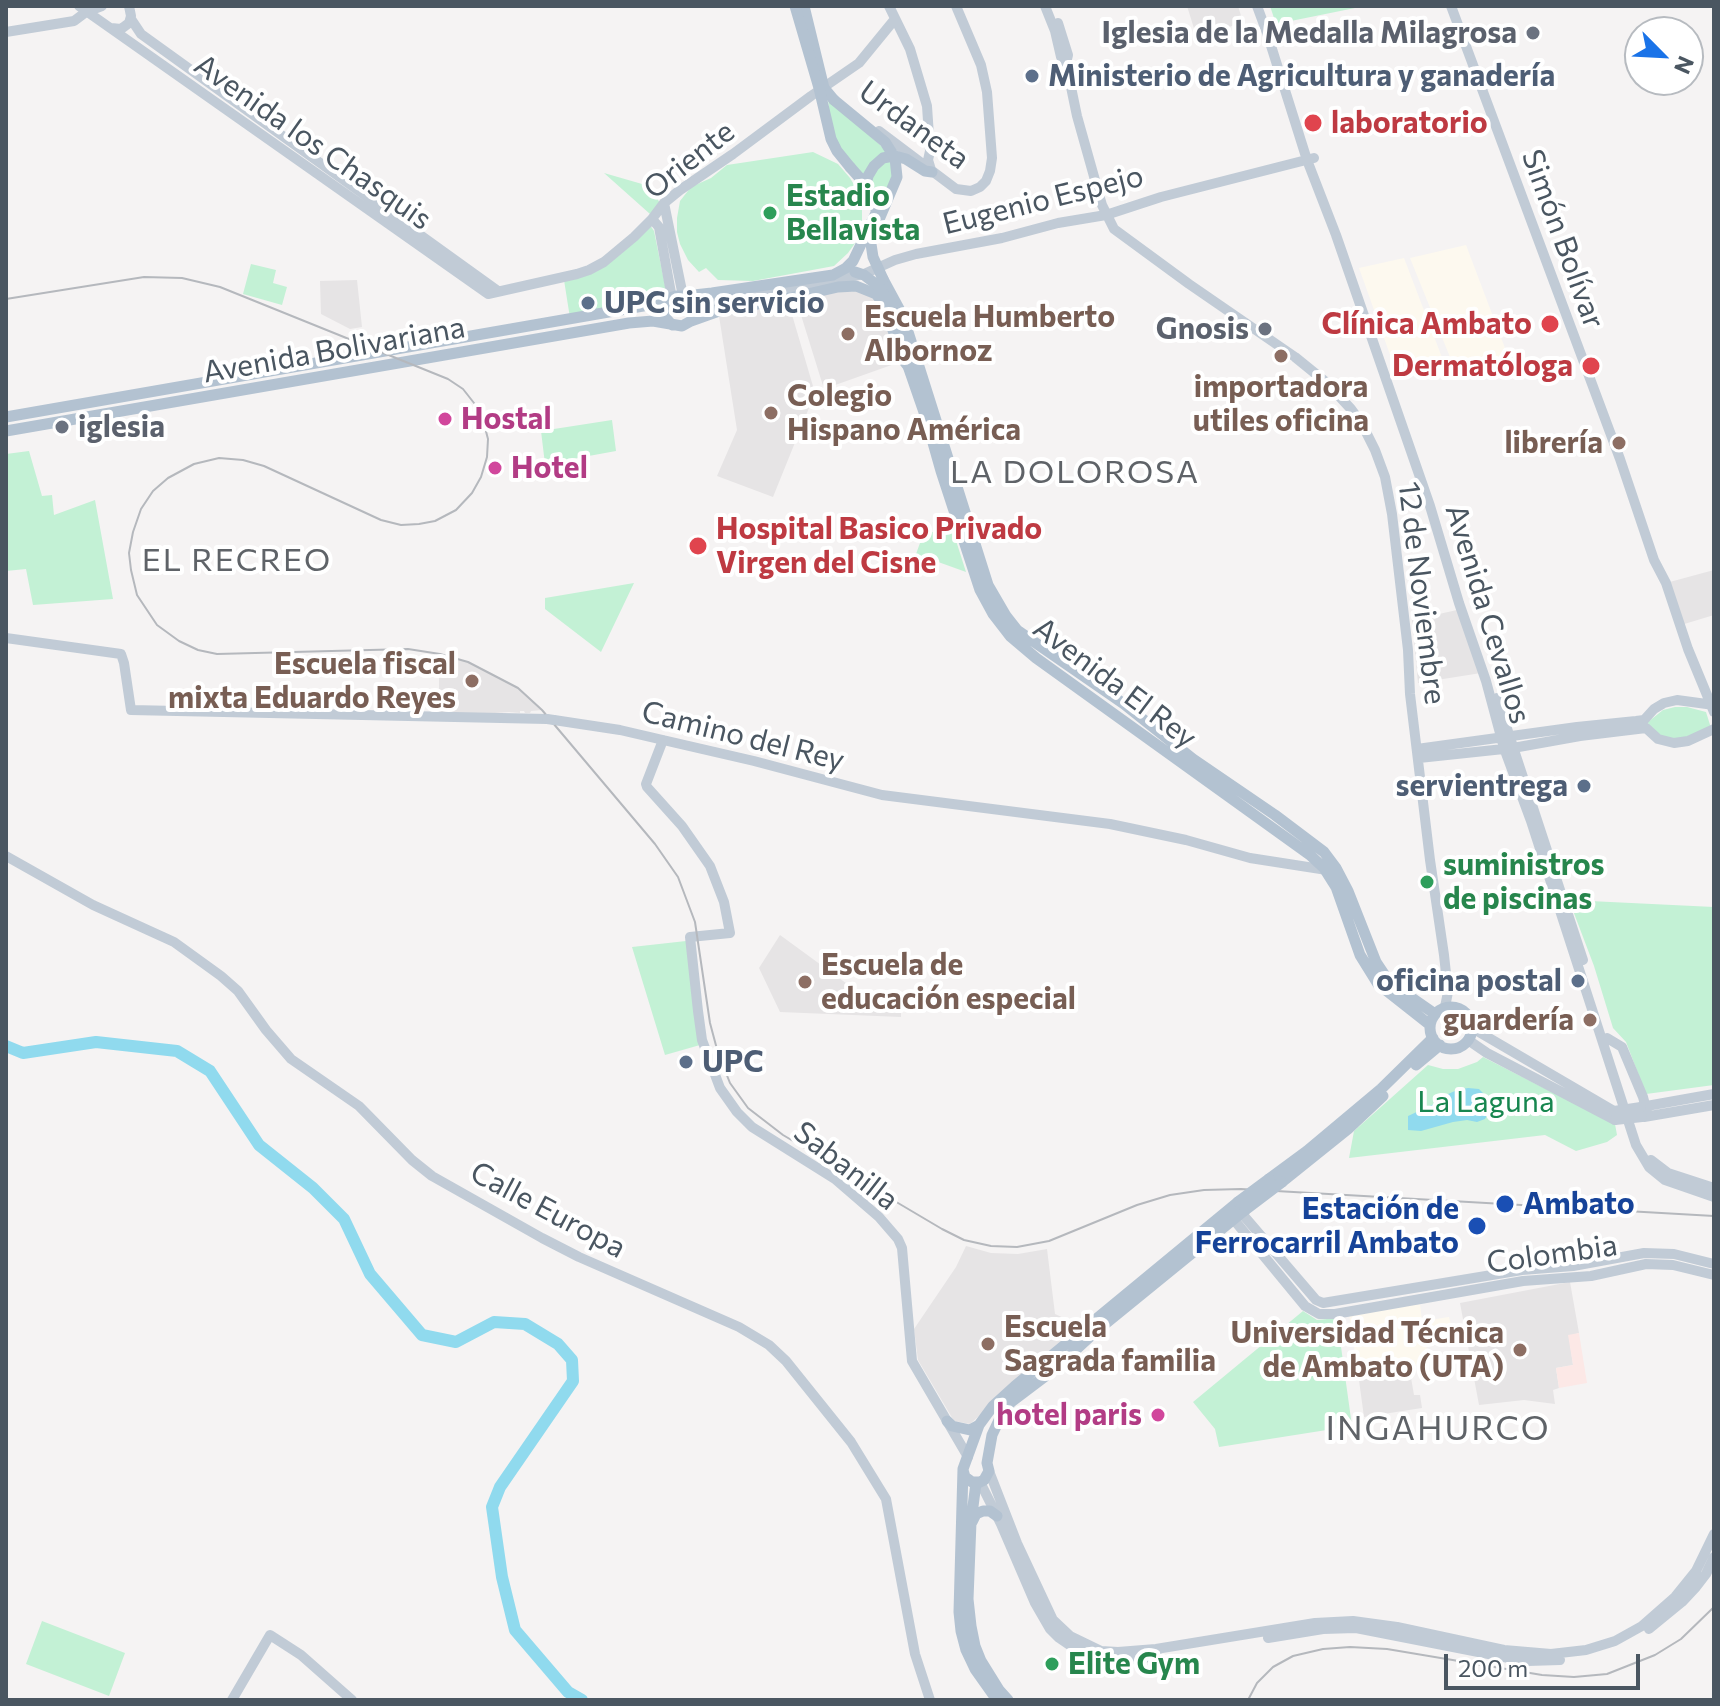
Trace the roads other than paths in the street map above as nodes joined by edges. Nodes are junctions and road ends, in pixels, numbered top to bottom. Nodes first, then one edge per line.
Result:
1 (104, 6) edge
2 (795, 6) edge
3 (804, 6) edge
4 (889, 6) edge
5 (956, 6) edge
6 (963, 6) edge
7 (1045, 6) edge
8 (1052, 6) edge
9 (1257, 6) edge
10 (1264, 6) edge
11 (1451, 6) edge
12 (82, 9) edge
13 (130, 10) edge
14 (895, 19) junction
15 (109, 27) junction
16 (6, 32) edge
17 (973, 41) junction
18 (1066, 63) junction
19 (824, 88) junction
20 (1311, 159) junction
21 (932, 172) junction
22 (866, 185) junction
23 (664, 203) junction
24 (1104, 210) junction
25 (652, 219) junction
26 (440, 255) junction
27 (850, 270) junction
28 (838, 287) joint
29 (493, 293) joint
30 (684, 296) junction
31 (668, 300) junction
32 (693, 318) junction
33 (672, 325) junction
34 (914, 365) junction
35 (6, 417) edge
36 (6, 431) edge
37 (6, 638) edge
38 (1713, 707) edge
39 (1714, 729) edge
40 (663, 740) junction
41 (1507, 743) junction
42 (1418, 753) junction
43 (6, 856) edge
44 (1331, 870) junction
45 (1441, 1013) junction
46 (1470, 1034) junction
47 (1607, 1038) junction
48 (1437, 1042) junction
49 (1714, 1094) edge
50 (1714, 1105) edge
51 (1644, 1111) junction
52 (1696, 1186) junction
53 (1714, 1188) edge
54 (1714, 1197) edge
55 (1236, 1210) junction
56 (1714, 1264) edge
57 (1714, 1275) edge
58 (1310, 1302) junction
59 (947, 1421) junction
60 (979, 1425) junction
61 (973, 1459) junction
62 (978, 1482) junction
63 (997, 1516) junction
64 (971, 1522) junction
65 (1714, 1534) edge
66 (1714, 1557) edge
67 (232, 1700) edge
68 (352, 1700) edge
69 (930, 1700) edge
70 (997, 1700) edge
71 (1008, 1700) edge

1 - 12 street
1 - 15 street
2 - 22 main road, bridge
3 - 19 main road
4 - 14 street
5 - 17 street, Urdaneta
6 - 17 street
7 - 18 street
8 - 18 street
9 - 20 street, Avenida Cevallos
10 - 20 street, Avenida Cevallos
11 - 38 street, Simón Bolívar
12 - 15 street, Avenida los Chasquis
12 - 16 street
13 - 15 street
13 - 26 street, Avenida los Chasquis
14 - 19 street, Oriente
14 - 21 street
15 - 26 street, Avenida los Chasquis
17 - 21 street, Urdaneta
18 - 24 street
19 - 21 street, Urdaneta
19 - 23 street, Oriente
19 - 34 main road, bridge
20 - 24 street, Eugenio Espejo
20 - 41 street, Avenida Cevallos
21 - 22 main road
22 - 27 main road
23 - 25 street, Oriente
23 - 30 street
24 - 32 street, Eugenio Espejo
24 - 42 street, 12 de Noviembre
25 - 29 street, Oriente
25 - 31 street
26 - 29 street, Avenida los Chasquis
27 - 30 main road, Avenida Bolivariana
27 - 34 main road, bridge
28 - 32 main road, Avenida Bolivariana
28 - 34 main road, Avenida El Rey
30 - 31 main road, Avenida Bolivariana
30 - 32 main road
31 - 33 main road
31 - 35 main road, Avenida Bolivariana
32 - 33 main road, Avenida Bolivariana
33 - 36 main road, Avenida Bolivariana
34 - 44 main road, Avenida El Rey
37 - 40 street, Camino del Rey
38 - 41 street
39 - 41 street
40 - 44 street, Camino del Rey
40 - 59 street, Sabanilla
41 - 42 street
41 - 47 street, Avenida Cevallos
41 - 52 street, Avenida Cevallos
42 - 45 street, 12 de Noviembre
43 - 69 street, Calle Europa
44 - 45 main road, Avenida El Rey
45 - 46 main road
45 - 48 main road
46 - 48 main road
46 - 51 street, bridge
47 - 51 street
47 - 52 street, Avenida Cevallos
48 - 55 main road, bridge
48 - 55 main road, bridge
49 - 51 street
50 - 51 street
52 - 53 street, Avenida Cevallos
52 - 54 street, Avenida Cevallos
55 - 58 street
55 - 60 main road
55 - 61 main road
56 - 58 street, Colombia
57 - 58 street, Colombia
59 - 60 main road
59 - 61 street, Sabanilla
60 - 61 main road
61 - 62 main road
61 - 62 main road
61 - 65 street, Sabanilla
61 - 70 main road
62 - 63 street
62 - 64 main road
63 - 64 main road
63 - 66 street
64 - 71 main road
67 - 68 street

